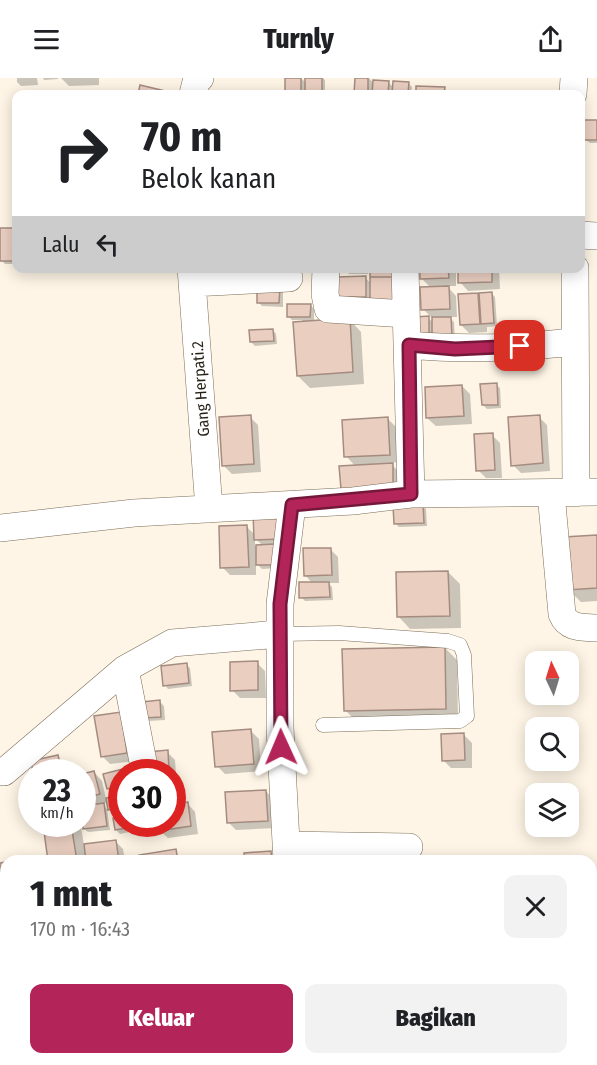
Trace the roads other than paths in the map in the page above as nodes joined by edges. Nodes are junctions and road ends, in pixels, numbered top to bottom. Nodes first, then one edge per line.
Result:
1 (326, 273) edge
2 (405, 273) edge
3 (576, 273) edge
4 (191, 276) edge
5 (289, 278) dead end
6 (406, 314) junction
7 (582, 335) edge
8 (409, 345) junction
9 (575, 493) edge
10 (411, 494) junction
11 (292, 505) junction
12 (209, 509) junction
13 (0, 528) edge
14 (597, 628) edge
15 (280, 634) junction
16 (125, 669) junction
17 (323, 725) dead end
18 (142, 759) edge
19 (4, 772) dead end
20 (409, 847) dead end
21 (286, 853) edge

1 - 6 street
2 - 6 street
3 - 7 street
4 - 5 street
4 - 12 street, Gang Herpati.2
6 - 8 street
7 - 8 street
7 - 9 street
8 - 10 street
9 - 10 street
9 - 14 street
10 - 11 street
11 - 12 street
11 - 15 street
12 - 13 street
15 - 16 street
15 - 17 lane
15 - 21 street
16 - 18 street
16 - 19 street
20 - 21 street

